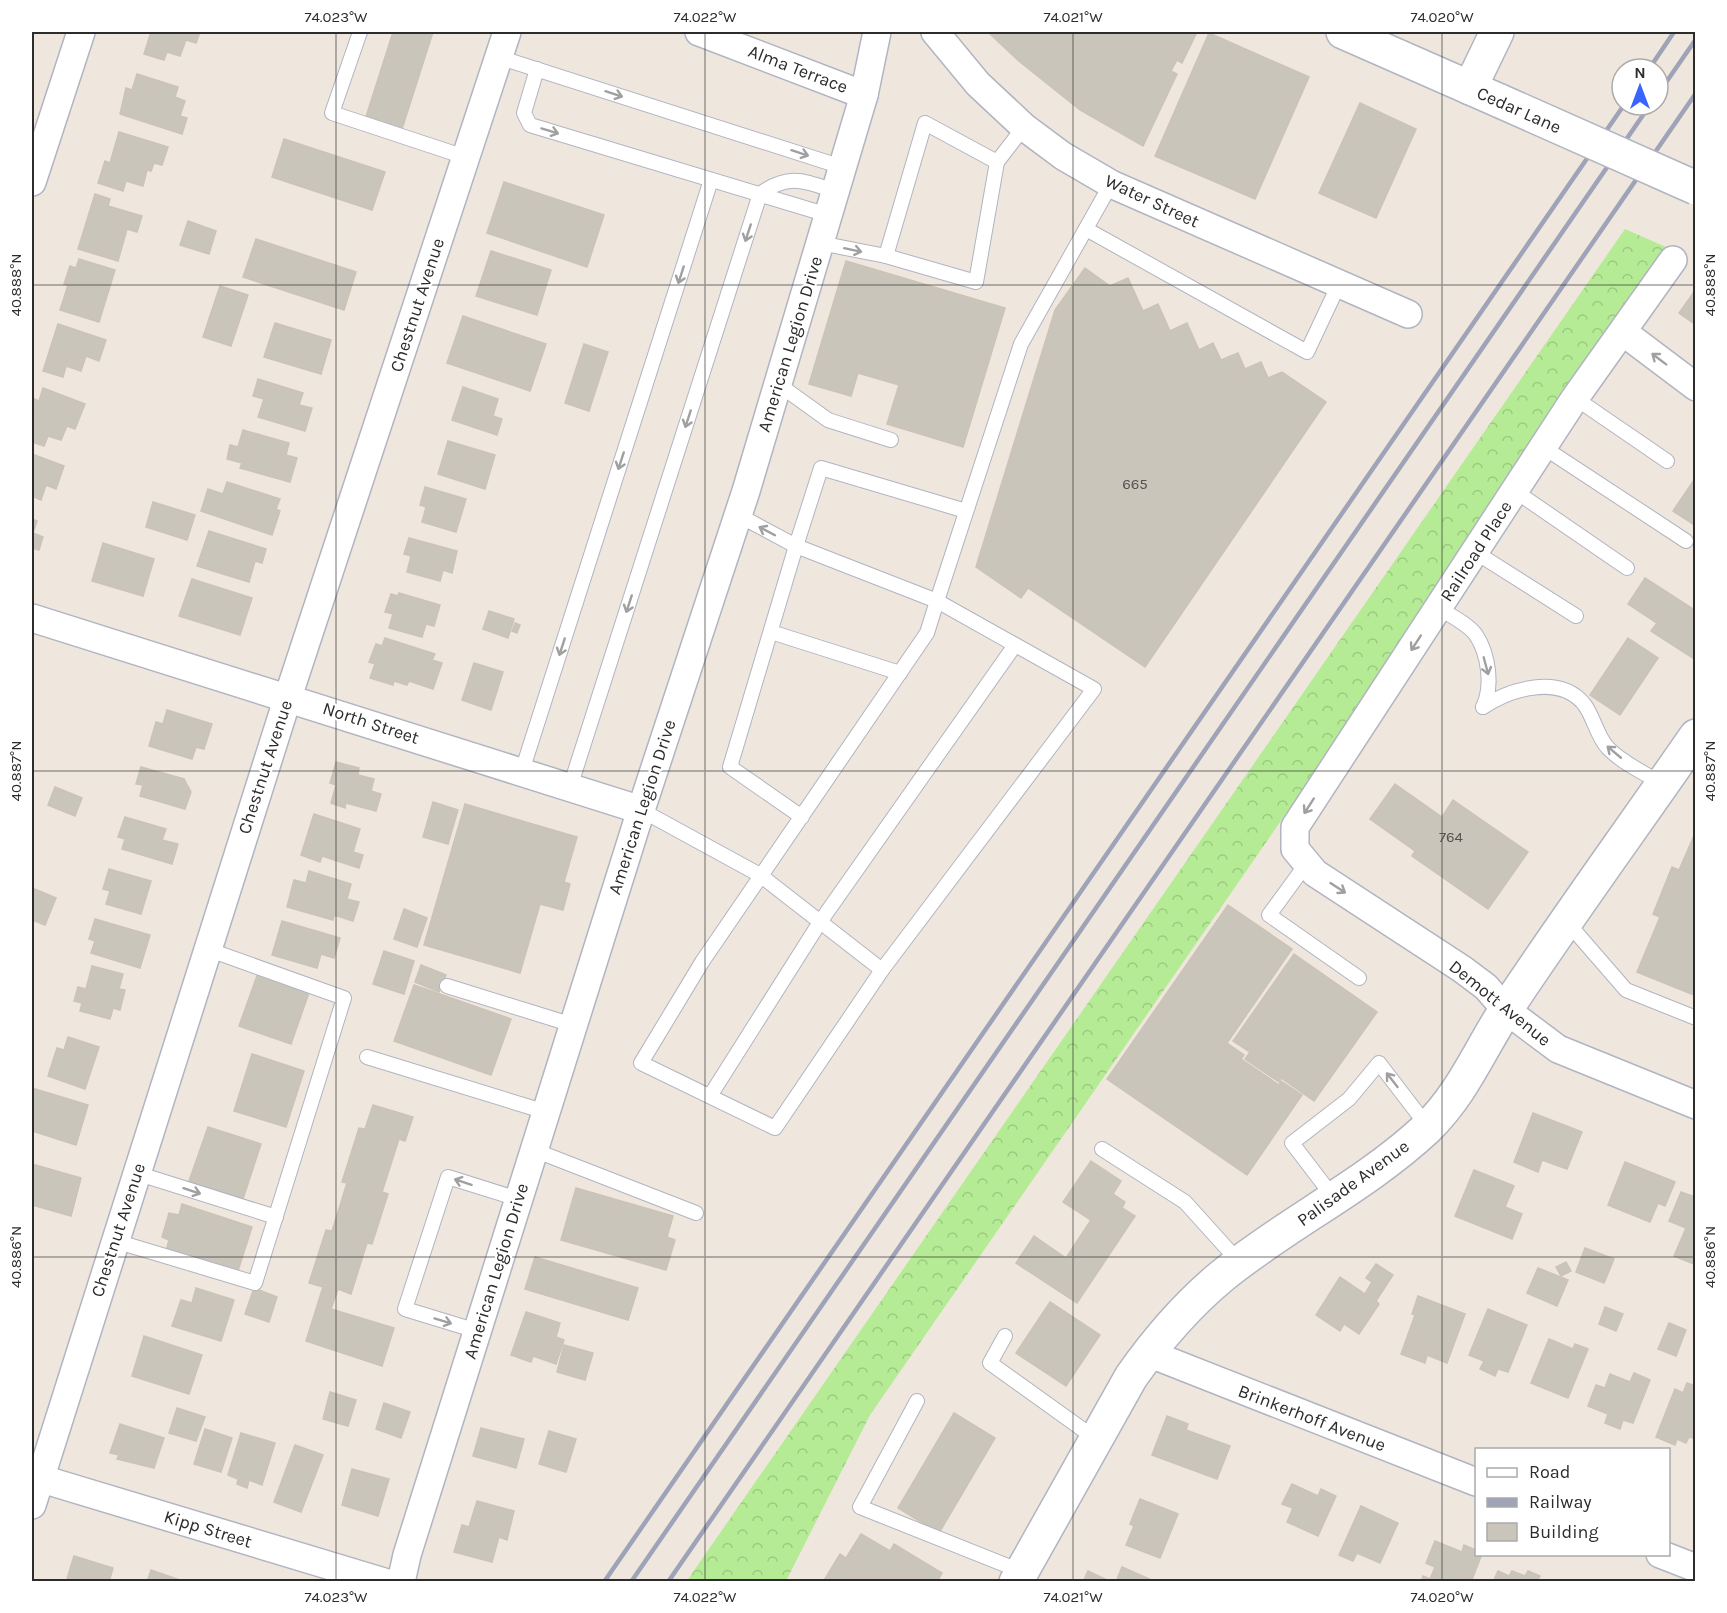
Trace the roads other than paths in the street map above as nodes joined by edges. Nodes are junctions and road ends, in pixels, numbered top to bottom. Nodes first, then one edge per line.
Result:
1 (81, 32) edge
2 (360, 32) edge
3 (699, 32) edge
4 (877, 32) edge
5 (935, 32) edge
6 (1343, 32) edge
7 (1497, 32) edge
8 (503, 44) edge
9 (537, 69) junction
10 (1470, 88) junction
11 (864, 94) junction
12 (1024, 127) junction
13 (465, 157) junction
14 (997, 162) junction
15 (711, 180) junction
16 (32, 182) edge
17 (1111, 184) junction
18 (1695, 188) edge
19 (835, 191) junction
20 (760, 194) junction
21 (1086, 229) junction
22 (820, 243) junction
23 (886, 256) junction
24 (1673, 260) dead end
25 (1339, 284) junction
26 (1408, 314) dead end
27 (1623, 332) junction
28 (778, 384) junction
29 (1695, 387) edge
30 (1575, 398) junction
31 (891, 440) dead end
32 (1543, 447) junction
33 (1666, 461) dead end
34 (1515, 491) junction
35 (966, 511) junction
36 (738, 515) junction
37 (1686, 541) dead end
38 (796, 546) junction
39 (1475, 552) junction
40 (1627, 568) dead end
41 (937, 601) junction
42 (1438, 608) junction
43 (1576, 616) dead end
44 (32, 618) edge
45 (771, 632) junction
46 (1015, 645) junction
47 (900, 673) junction
48 (288, 697) junction
49 (1695, 736) edge
50 (522, 771) junction
51 (1662, 784) junction
52 (570, 787) junction
53 (641, 810) junction
54 (801, 817) junction
55 (1301, 856) junction
56 (760, 875) junction
57 (820, 921) junction
58 (1567, 922) junction
59 (207, 949) junction
60 (882, 970) junction
61 (1359, 978) dead end
62 (447, 986) dead end
63 (1506, 1010) junction
64 (1695, 1018) edge
65 (573, 1025) junction
66 (367, 1057) dead end
67 (710, 1096) junction
68 (1695, 1105) edge
69 (546, 1112) junction
70 (1428, 1126) junction
71 (1102, 1149) dead end
72 (534, 1150) junction
73 (136, 1173) junction
74 (1334, 1198) junction
75 (518, 1199) junction
76 (696, 1213) dead end
77 (276, 1217) junction
78 (115, 1241) junction
79 (1240, 1263) junction
80 (477, 1331) junction
81 (1005, 1336) dead end
82 (1148, 1353) junction
83 (916, 1401) dead end
84 (1096, 1439) junction
85 (35, 1478) edge
86 (1475, 1482) edge
87 (32, 1505) edge
88 (1665, 1556) edge
89 (1695, 1568) edge
90 (1019, 1576) edge
91 (384, 1581) edge
92 (401, 1581) edge

1 - 16 street
2 - 13 lane
3 - 11 street, Alma Terrace
4 - 11 street, American Legion Drive
5 - 12 street, Water Street
6 - 10 street, Cedar Lane
7 - 10 street
8 - 9 lane
8 - 13 street, Chestnut Avenue
9 -> 15 lane
9 -> 19 lane
10 - 18 street, Cedar Lane, bridge
11 - 19 street, American Legion Drive
12 - 14 lane
12 - 17 street, Water Street
13 - 48 street, Chestnut Avenue
14 - 23 lane
14 - 23 lane
15 - 20 lane
15 -> 50 lane
17 - 21 lane
17 - 25 street, Water Street
19 - 20 lane
19 - 20 lane
19 - 22 street, American Legion Drive
20 -> 52 lane
21 - 25 lane
21 - 35 lane
22 -> 23 lane
22 - 28 street, American Legion Drive
24 - 27 street, Railroad Place
25 - 26 street, Water Street
29 -> 27 street
27 - 30 street, Railroad Place
28 - 31 lane
28 - 36 street, American Legion Drive
30 - 32 street, Railroad Place
30 - 33 lane
32 - 34 street, Railroad Place
32 - 37 lane
34 - 39 street, Railroad Place
34 - 40 lane
35 - 38 lane
35 - 41 lane
38 -> 36 lane
36 - 53 street, American Legion Drive
38 - 41 lane
38 - 45 lane
39 - 42 street, Railroad Place
39 - 43 lane
41 - 46 lane
41 - 47 lane
42 - 51 lane
42 -> 55 street, Railroad Place
44 - 48 street, North Street
45 - 47 lane
45 - 54 lane
46 - 57 lane
46 - 60 lane
47 - 54 lane
48 - 50 street, North Street
48 - 59 street, Chestnut Avenue
49 - 51 street, Palisade Avenue
50 - 52 street, North Street
51 - 58 street, Palisade Avenue
52 - 53 street, North Street
53 - 56 lane
53 - 65 street, American Legion Drive
54 - 56 lane
55 - 61 lane
55 -> 63 street, Demott Avenue
56 - 57 lane
56 - 67 lane
57 - 60 lane
57 - 67 lane
58 - 63 street, Palisade Avenue
58 - 64 lane
59 - 73 street, Chestnut Avenue
59 - 77 lane
60 - 67 lane
62 - 65 lane
63 - 68 street, Demott Avenue
63 - 70 street, Palisade Avenue
65 - 69 street, American Legion Drive
66 - 69 lane
69 - 72 street, American Legion Drive
70 - 74 street, Palisade Avenue
70 -> 74 lane
71 - 79 lane
72 - 75 street, American Legion Drive
72 - 76 lane
73 -> 77 lane
73 - 78 street, Chestnut Avenue
74 - 79 street, Palisade Avenue
75 - 80 street, American Legion Drive
75 -> 80 lane
77 - 78 lane
78 - 85 street, Chestnut Avenue
79 - 82 street, Palisade Avenue
80 - 92 street, American Legion Drive
81 - 84 lane
82 - 84 street, Palisade Avenue
82 - 86 street, Brinkerhoff Avenue
83 - 90 lane
84 - 90 street, Palisade Avenue
85 - 87 street, Chestnut Avenue
85 - 91 street, Kipp Street
88 - 89 street

